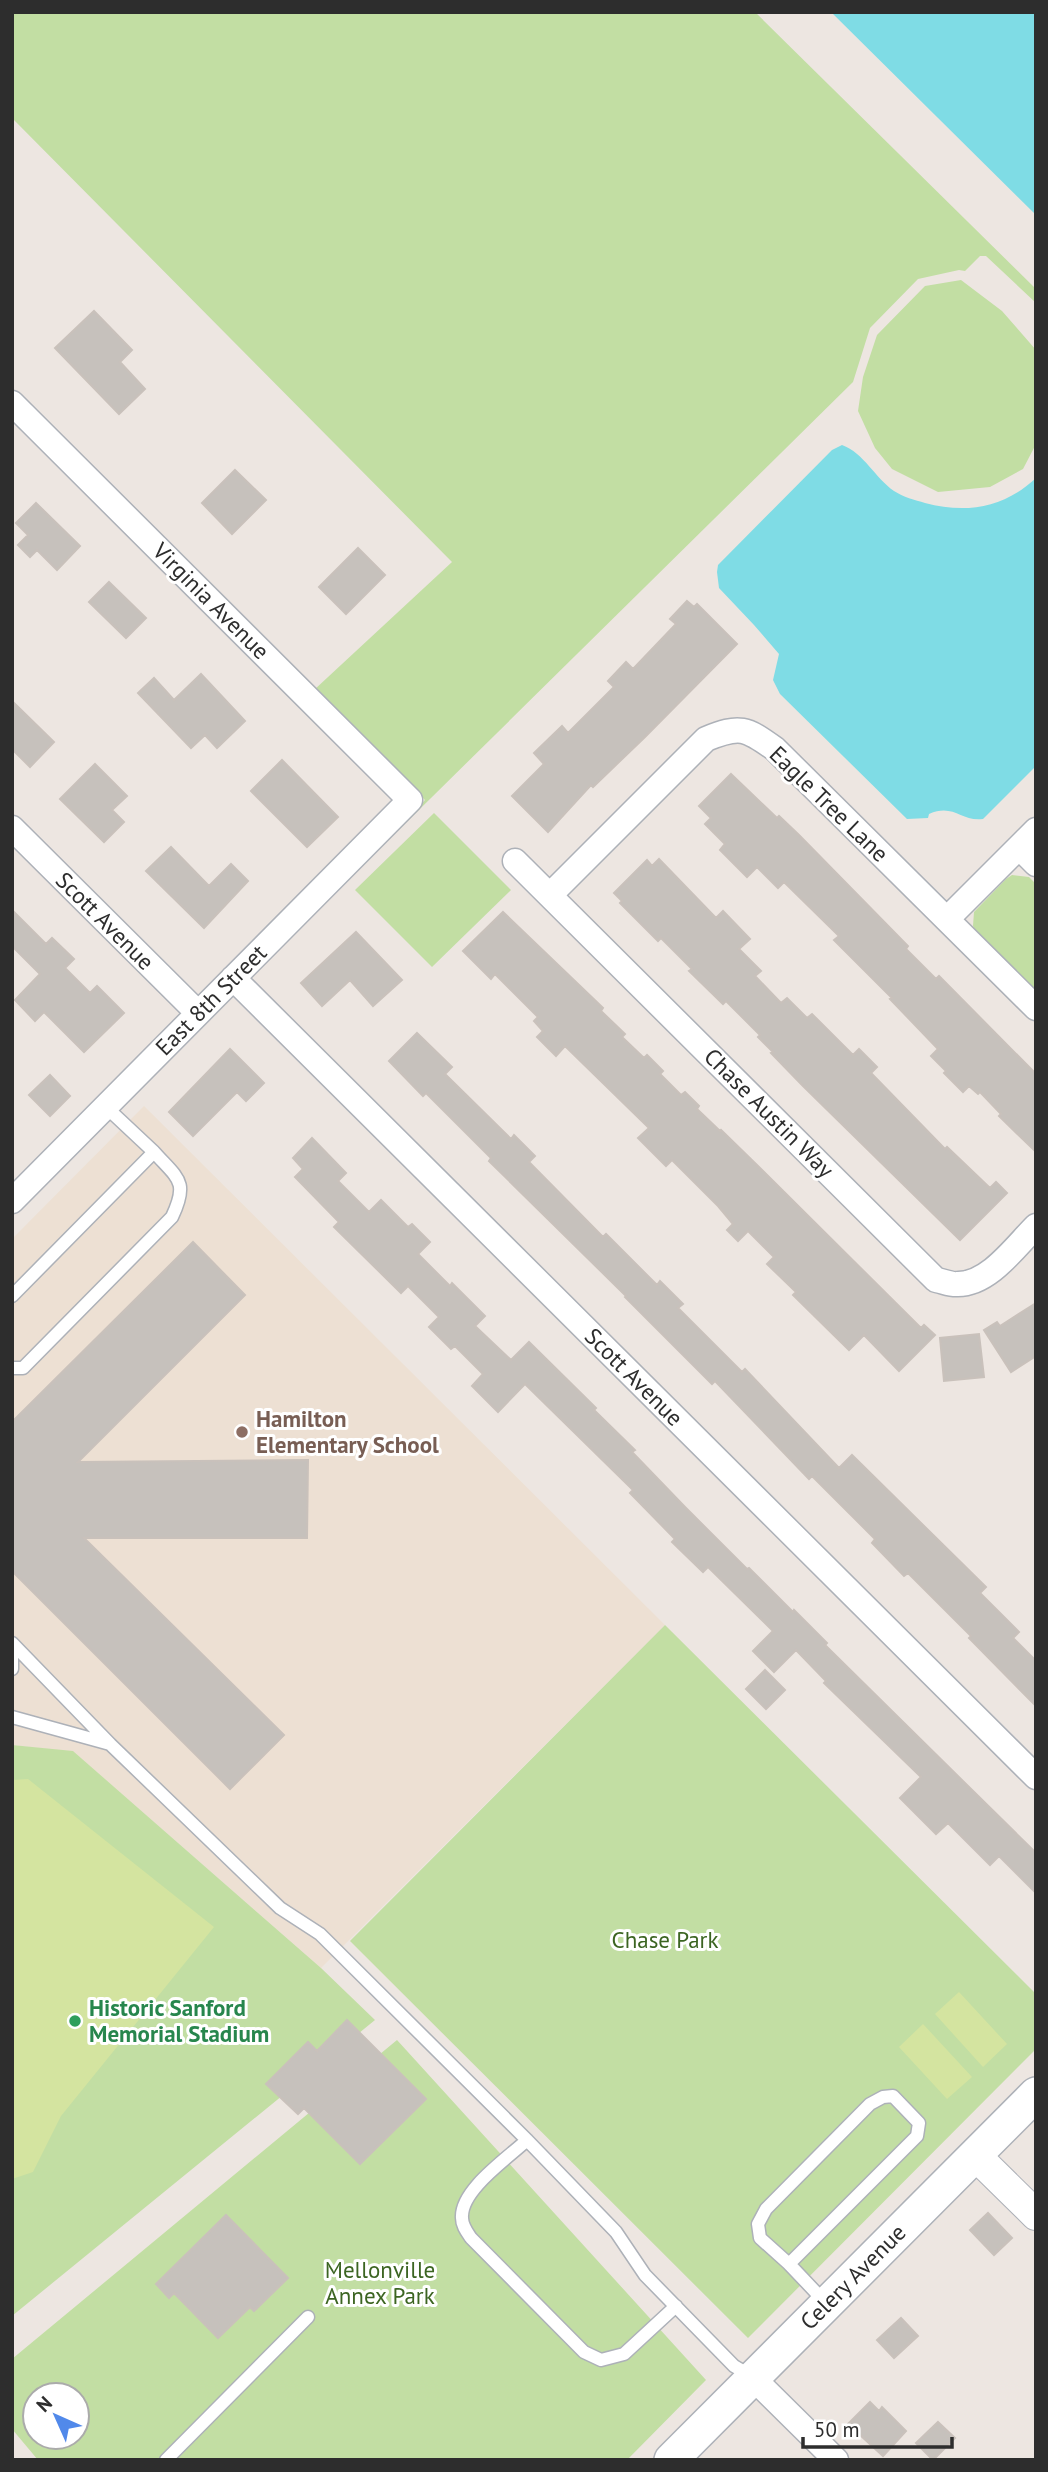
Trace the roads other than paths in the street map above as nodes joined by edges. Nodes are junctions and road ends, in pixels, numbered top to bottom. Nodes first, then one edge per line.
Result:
1 (12, 403) edge
2 (410, 800) joint
3 (12, 828) edge
4 (1030, 847) edge
5 (515, 861) dead end
6 (550, 895) junction
7 (947, 919) junction
8 (233, 978) junction
9 (1036, 1008) edge
10 (198, 1013) junction
11 (106, 1107) junction
12 (153, 1152) junction
13 (12, 1201) edge
14 (1036, 1226) edge
15 (12, 1296) edge
16 (12, 1368) edge
17 (12, 1643) edge
18 (12, 1657) edge
19 (12, 1669) edge
20 (12, 1717) edge
21 (110, 1744) junction
22 (1036, 1777) edge
23 (1036, 2094) edge
24 (527, 2140) junction
25 (975, 2155) junction
26 (1036, 2215) edge
27 (789, 2264) junction
28 (827, 2303) junction
29 (676, 2306) junction
30 (308, 2317) dead end
31 (753, 2378) junction
32 (166, 2460) edge
33 (671, 2460) edge
34 (836, 2460) edge

1 - 2 street, Virginia Avenue
2 - 8 street, East 8th Street
3 - 10 street, Scott Avenue
4 - 7 street
5 - 6 street, Chase Austin Way
6 - 7 street, Eagle Tree Lane
6 - 14 street, Chase Austin Way
7 - 9 street, Eagle Tree Lane
8 - 10 street, East 8th Street
8 - 22 street, Scott Avenue
10 - 11 street, East 8th Street
11 - 12 lane
11 - 13 street, East 8th Street
12 - 15 lane
12 - 16 lane
17 - 21 lane
18 - 19 lane
20 - 21 lane
21 - 24 lane
23 - 25 main road, Celery Avenue
24 - 29 lane
24 - 29 lane
25 - 26 street
25 - 28 main road, Celery Avenue
27 - 27 lane
27 - 28 lane
28 - 31 main road, Celery Avenue
29 - 31 lane
30 - 32 lane
31 - 33 main road, Celery Avenue
31 - 34 street

